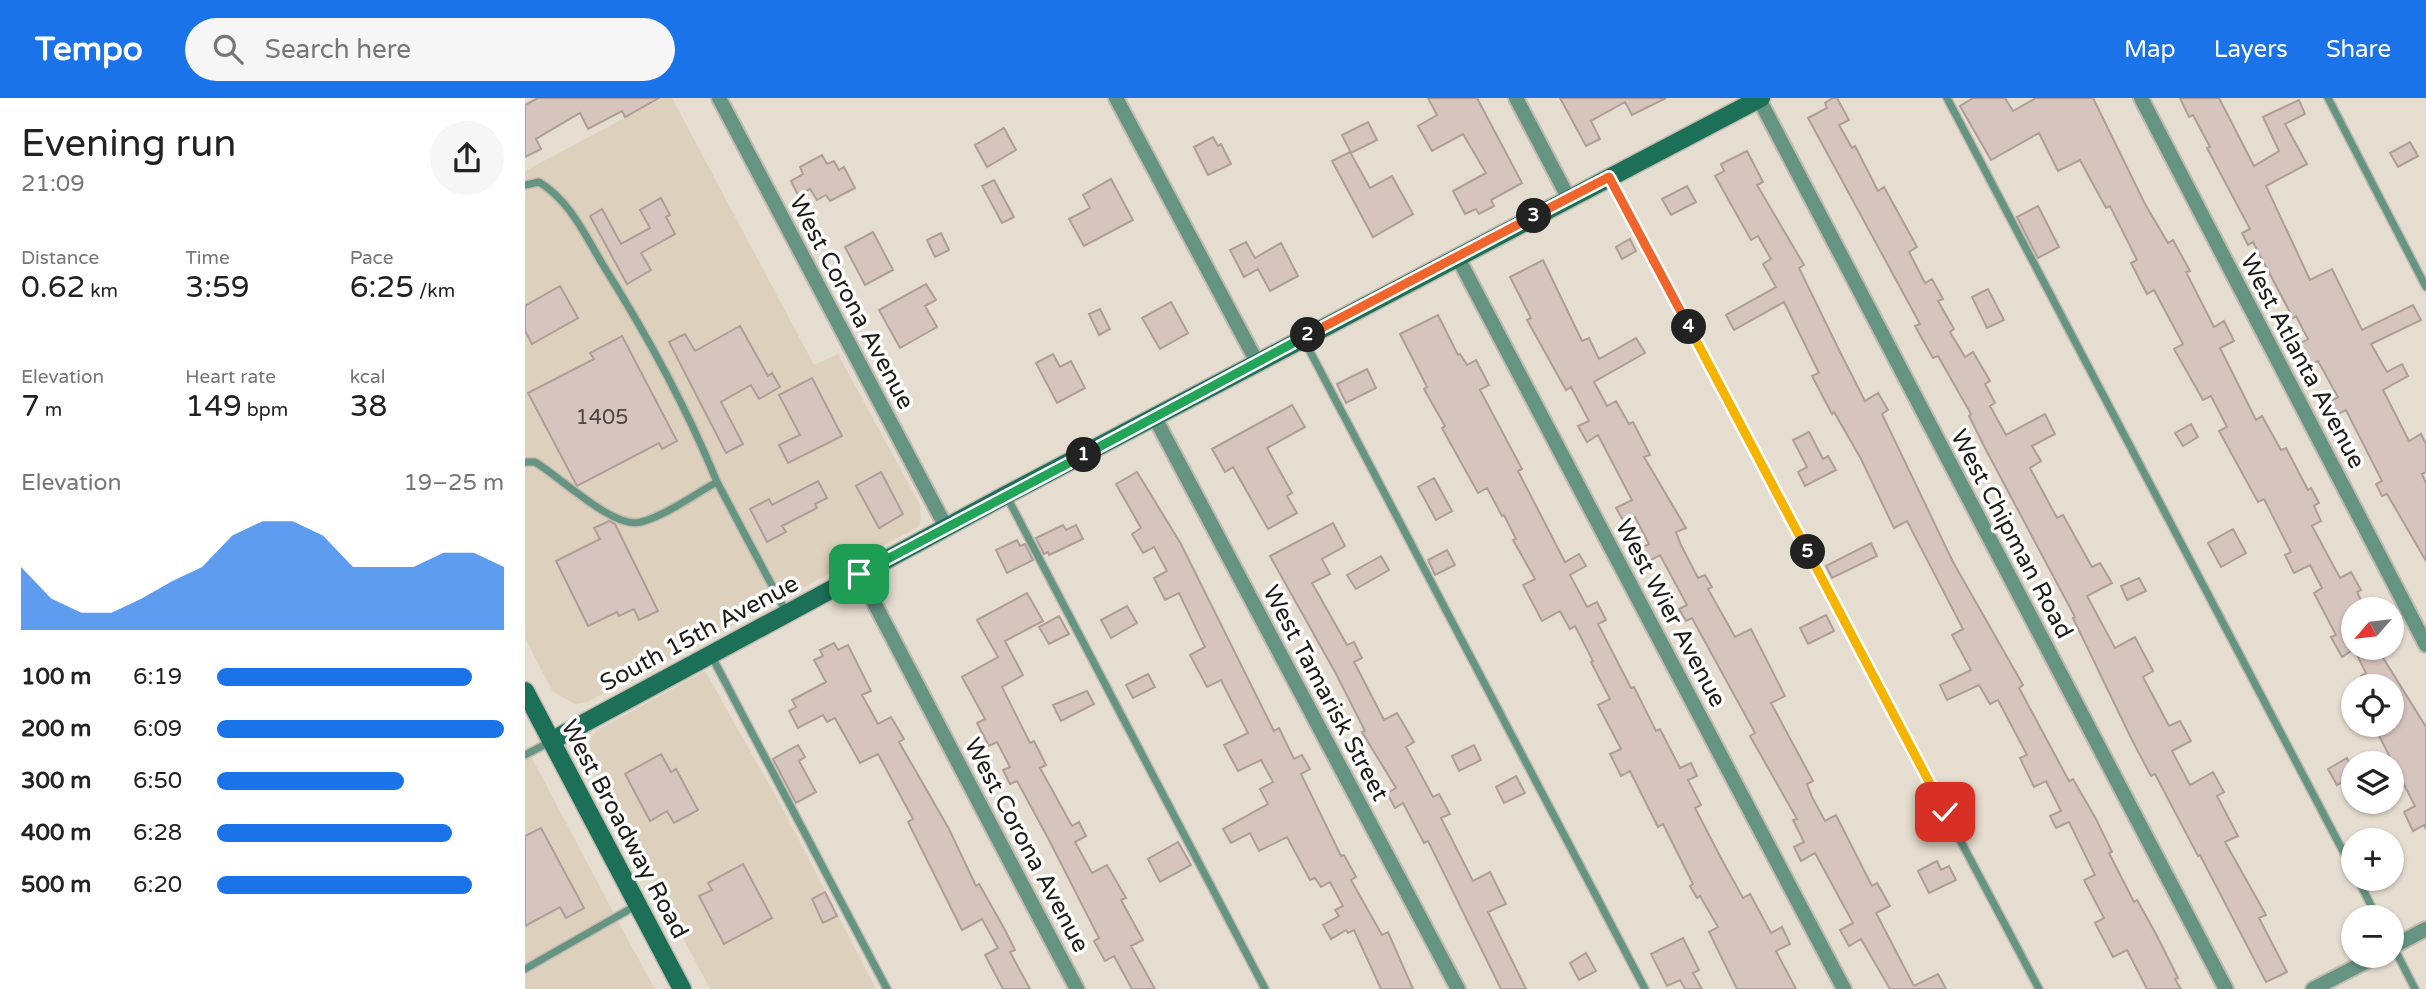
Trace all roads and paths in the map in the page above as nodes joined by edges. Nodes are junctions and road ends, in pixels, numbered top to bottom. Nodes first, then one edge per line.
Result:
1 (719, 98) edge
2 (1116, 98) edge
3 (1515, 98) edge
4 (1947, 98) edge
5 (2141, 98) edge
6 (2328, 98) edge
7 (1760, 99) edge
8 (1609, 177) junction
9 (525, 185) edge
10 (1568, 197) junction
11 (1458, 258) junction
12 (2426, 286) edge
13 (1302, 338) junction
14 (1257, 362) junction
15 (1155, 418) junction
16 (525, 462) edge
17 (717, 482) junction
18 (1006, 495) junction
19 (946, 527) junction
20 (859, 574) junction
21 (786, 613) junction
22 (2426, 645) edge
23 (710, 653) junction
24 (525, 691) edge
25 (551, 741) junction
26 (525, 755) edge
27 (2341, 847) edge
28 (637, 905) junction
29 (2426, 929) edge
30 (2404, 941) edge
31 (2354, 968) edge
32 (2404, 968) edge
33 (525, 969) edge
34 (682, 989) edge
35 (887, 989) edge
36 (1077, 989) edge
37 (1265, 989) edge
38 (1458, 989) edge
39 (1645, 989) edge
40 (1844, 989) edge
41 (2039, 989) edge
42 (2226, 989) edge
43 (2313, 989) edge
44 (2415, 989) edge

1 - 19 street, West Corona Avenue
2 - 14 street
3 - 10 street
4 - 27 lane
5 - 22 street, West Atlanta Avenue
6 - 12 lane
7 - 8 street, South 15th Avenue
7 - 42 street, West Chipman Road
8 - 10 street, South 15th Avenue
8 - 41 lane
9 - 17 lane
10 - 11 street, South 15th Avenue
11 - 13 street, South 15th Avenue
11 - 40 street, West Wier Avenue
13 - 14 street, South 15th Avenue
13 - 39 lane
14 - 15 street, South 15th Avenue
15 - 18 street, South 15th Avenue
15 - 38 street, West Tamarisk Street
16 - 17 lane
17 - 21 lane
18 - 19 street, South 15th Avenue
18 - 37 lane
19 - 20 street, South 15th Avenue
20 - 21 street, South 15th Avenue
20 - 36 street, West Corona Avenue
21 - 23 street, South 15th Avenue
23 - 25 street, South 15th Avenue
23 - 35 lane
24 - 25 street, West Broadway Road
25 - 26 lane
25 - 28 street, West Broadway Road
28 - 33 lane
28 - 34 street, West Broadway Road
29 - 30 street
31 - 43 street
32 - 44 lane

